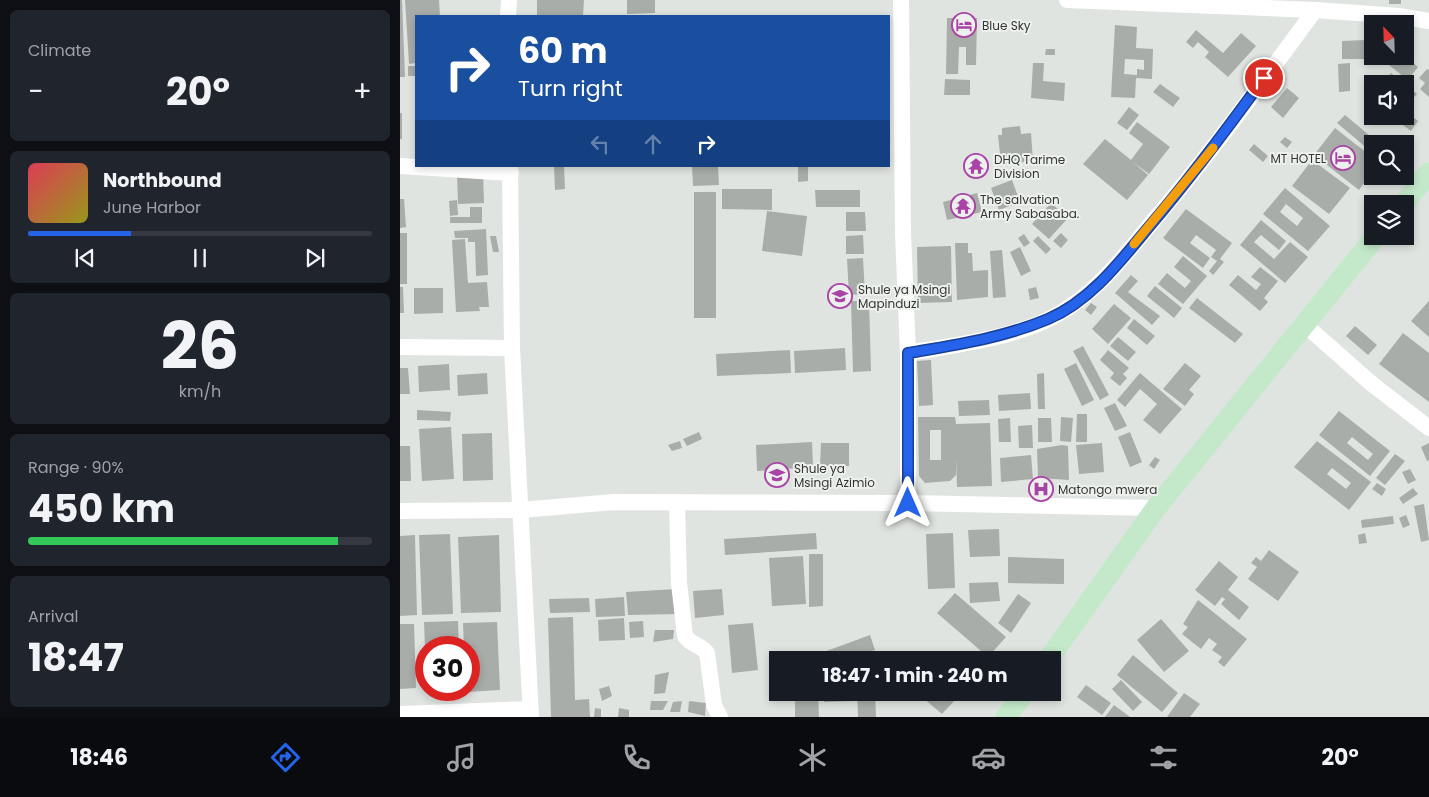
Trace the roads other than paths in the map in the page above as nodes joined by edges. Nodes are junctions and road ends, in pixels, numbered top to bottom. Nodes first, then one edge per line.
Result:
1 (509, 0) edge
2 (901, 0) edge
3 (1067, 0) edge
4 (1315, 10) junction
5 (508, 15) edge
6 (1429, 21) edge
7 (400, 166) edge
8 (415, 167) edge
9 (428, 167) edge
10 (510, 170) edge
11 (1429, 173) edge
12 (1411, 195) edge
13 (1369, 245) edge
14 (1304, 324) junction
15 (400, 346) edge
16 (512, 348) junction
17 (908, 353) junction
18 (1429, 428) edge
19 (677, 502) junction
20 (908, 503) junction
21 (1156, 508) junction
22 (521, 510) junction
23 (400, 511) edge
24 (1054, 651) edge
25 (1018, 701) edge
26 (531, 713) edge
27 (400, 714) edge
28 (720, 717) edge
29 (1006, 717) edge

1 - 5 street
2 - 17 street
3 - 4 street
4 - 6 street
4 - 17 street
7 - 8 street
9 - 10 street
10 - 16 street
11 - 12 main road
13 - 14 main road
14 - 18 street
14 - 21 main road
15 - 16 street
16 - 22 street
17 - 20 street
19 - 20 street
19 - 22 street
19 - 28 street
20 - 21 street
21 - 24 main road
22 - 23 street
22 - 26 street
25 - 29 main road
26 - 27 street

